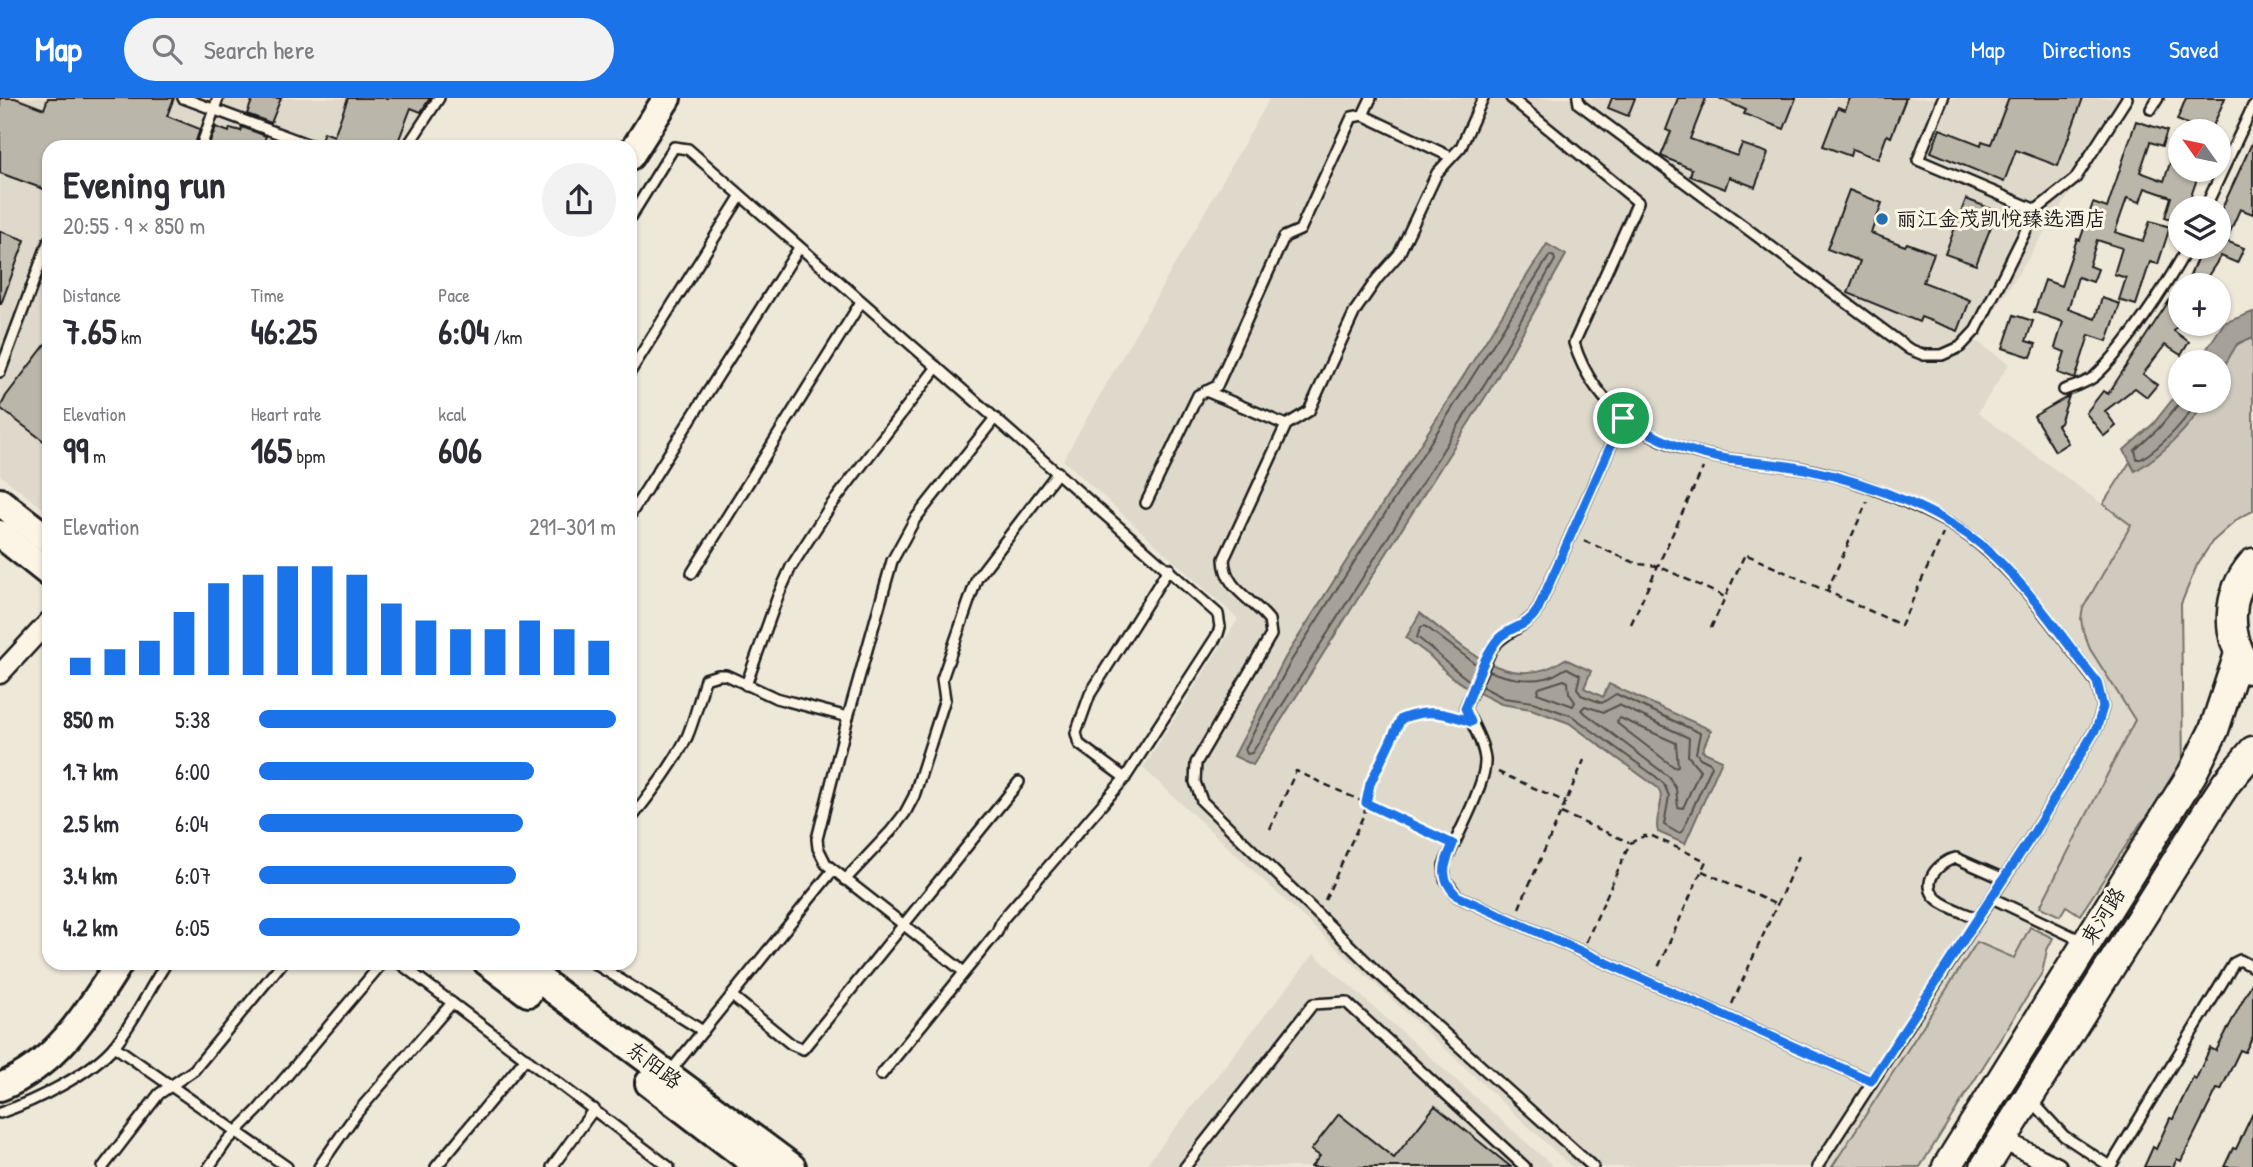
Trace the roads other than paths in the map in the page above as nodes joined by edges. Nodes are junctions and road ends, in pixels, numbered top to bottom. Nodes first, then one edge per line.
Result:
1 (183, 98) edge
2 (218, 98) edge
3 (439, 98) edge
4 (667, 98) edge
5 (1371, 98) edge
6 (1483, 98) edge
7 (1511, 98) edge
8 (1578, 98) edge
9 (1944, 98) edge
10 (2127, 98) edge
11 (2158, 98) edge
12 (2253, 106) edge
13 (2151, 109) dead end
14 (214, 110) junction
15 (1363, 115) junction
16 (203, 140) edge
17 (296, 140) edge
18 (412, 140) edge
19 (637, 145) edge
20 (1451, 157) junction
21 (2212, 196) edge
22 (740, 197) junction
23 (637, 207) edge
24 (2036, 210) junction
25 (799, 247) junction
26 (42, 259) edge
27 (2180, 259) edge
28 (861, 302) junction
29 (637, 361) edge
30 (937, 367) junction
31 (0, 372) edge
32 (2064, 390) dead end
33 (1206, 391) junction
34 (995, 418) junction
35 (1623, 418) junction
36 (1286, 425) junction
37 (1058, 472) junction
38 (0, 502) edge
39 (1146, 503) dead end
40 (637, 504) edge
41 (0, 534) edge
42 (42, 535) edge
43 (2253, 563) edge
44 (42, 567) edge
45 (1169, 568) junction
46 (692, 573) dead end
47 (42, 629) edge
48 (2246, 664) edge
49 (0, 674) edge
50 (746, 685) junction
51 (848, 717) junction
52 (2253, 751) edge
53 (1125, 778) junction
54 (1019, 782) dead end
55 (2180, 795) junction
56 (637, 811) edge
57 (2140, 836) dead end
58 (833, 870) junction
59 (2004, 879) junction
60 (845, 880) junction
61 (1992, 898) junction
62 (1978, 919) junction
63 (904, 925) junction
64 (2084, 933) junction
65 (2069, 950) dead end
66 (2253, 967) edge
67 (115, 970) edge
68 (162, 970) edge
69 (276, 970) edge
70 (376, 970) edge
71 (409, 970) edge
72 (498, 970) edge
73 (527, 970) edge
74 (605, 970) edge
75 (964, 972) junction
76 (732, 996) junction
77 (452, 1003) junction
78 (703, 1031) junction
79 (114, 1046) junction
80 (526, 1058) junction
81 (668, 1075) junction
82 (881, 1075) dead end
83 (1871, 1081) junction
84 (171, 1086) junction
85 (0, 1087) edge
86 (2029, 1097) junction
87 (594, 1109) junction
88 (0, 1113) edge
89 (236, 1131) junction
90 (2003, 1140) junction
91 (103, 1167) edge
92 (209, 1167) edge
93 (287, 1167) edge
94 (319, 1167) edge
95 (436, 1167) edge
96 (552, 1167) edge
97 (668, 1167) edge
98 (759, 1167) edge
99 (792, 1167) edge
100 (1185, 1167) edge
101 (1525, 1167) edge
102 (1593, 1167) edge
103 (1816, 1167) edge
104 (1947, 1167) edge
105 (1985, 1167) edge
106 (2057, 1167) edge
107 (2110, 1167) edge

1 - 14 lane
2 - 14 lane
3 - 18 lane
4 - 19 main road
5 - 15 lane
6 - 20 lane
7 - 35 lane
8 - 24 lane
9 - 24 lane
10 - 24 lane
11 - 13 lane
12 - 21 lane
14 - 16 lane
14 - 17 lane
15 - 20 lane
15 - 33 lane
20 - 36 lane
22 - 23 lane
22 - 25 lane
22 - 29 lane
25 - 28 lane
25 - 40 lane
26 - 31 lane
27 - 32 lane
28 - 30 lane
28 - 46 lane
30 - 34 lane
30 - 50 lane
33 - 36 lane
33 - 39 lane
34 - 37 lane
34 - 51 lane
35 - 59 lane
35 - 83 lane
36 - 102 lane
37 - 45 lane
37 - 60 lane
38 - 42 main road
41 - 44 main road
43 - 48 main road
45 - 53 lane
45 - 53 lane
47 - 49 street
48 - 55 main road, 束河路
50 - 51 lane
50 - 56 lane
51 - 58 lane
52 - 86 main road, 束河路
53 - 75 lane
54 - 63 lane
55 - 57 lane
55 - 64 main road, 束河路
58 - 60 lane
58 - 76 lane
59 - 61 lane
59 - 62 lane
60 - 63 lane
61 - 62 lane
61 - 64 lane
62 - 83 lane
63 - 75 lane
63 - 76 lane
64 - 65 lane
64 - 104 main road, 束河路
66 - 107 lane
67 - 85 main road
68 - 79 lane
69 - 84 lane
70 - 89 lane
71 - 77 lane
72 - 98 main road, 东阳路
73 - 81 main road, 东阳路
74 - 78 lane
75 - 82 lane
76 - 78 lane
77 - 80 lane
77 - 94 lane
78 - 81 lane
79 - 84 lane
79 - 88 lane
80 - 87 lane
80 - 95 lane
81 - 99 main road, 东阳路
83 - 103 lane
84 - 89 lane
84 - 91 lane
86 - 90 main road, 束河路
86 - 107 lane
87 - 96 lane
87 - 97 lane
89 - 92 lane
89 - 93 lane
90 - 105 main road, 束河路
90 - 106 street
100 - 101 lane

